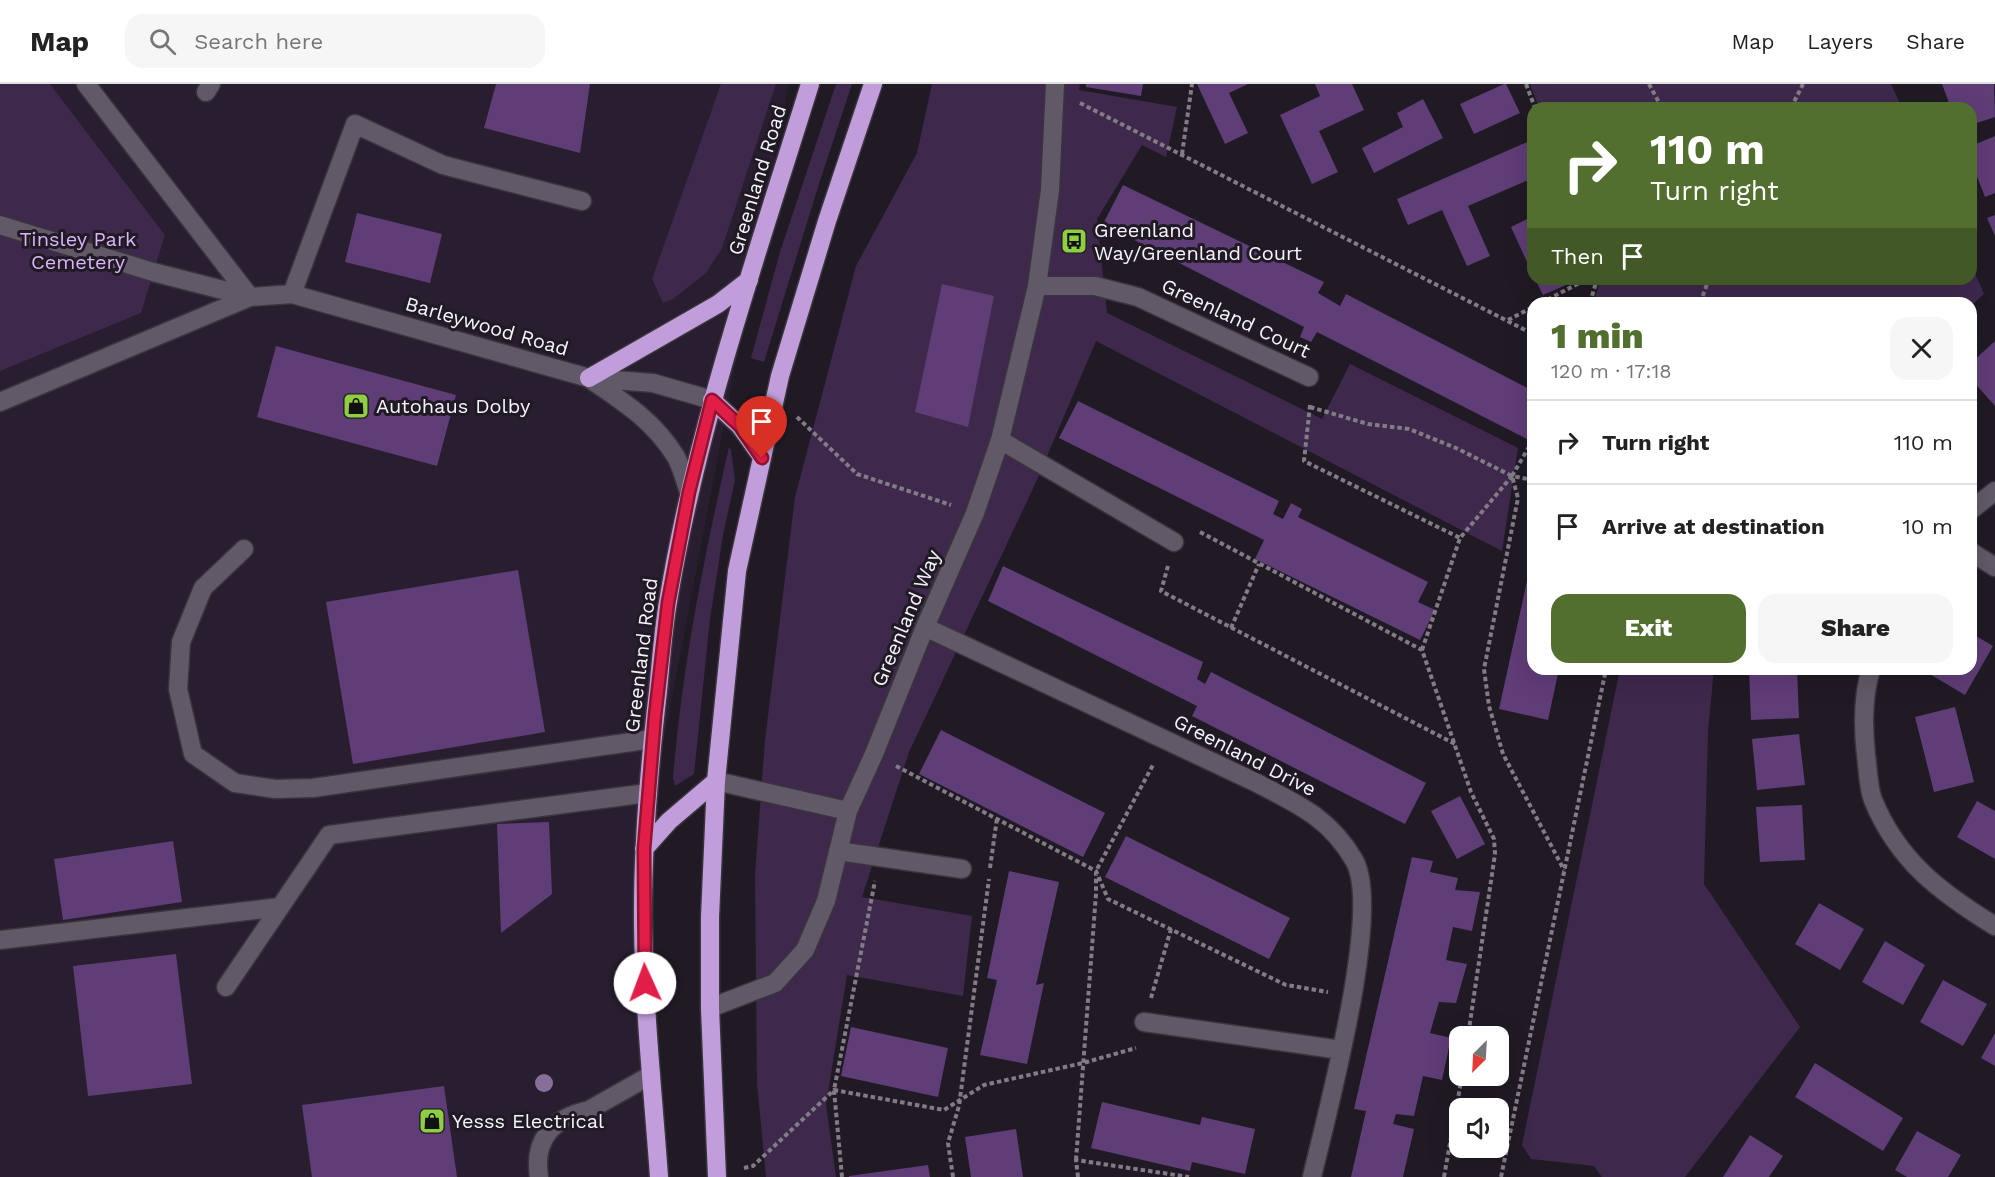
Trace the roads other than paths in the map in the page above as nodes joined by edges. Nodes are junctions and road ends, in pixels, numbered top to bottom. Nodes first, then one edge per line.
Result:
1 (86, 84) edge
2 (810, 84) edge
3 (873, 84) edge
4 (1055, 87) edge
5 (582, 201) dead end
6 (0, 225) edge
7 (749, 280) junction
8 (1037, 286) junction
9 (292, 294) junction
10 (250, 297) junction
11 (1309, 377) road end
12 (589, 378) junction
13 (712, 400) junction
14 (0, 402) edge
15 (1000, 440) junction
16 (762, 458) junction
17 (1995, 491) edge
18 (689, 492) junction
19 (1977, 505) edge
20 (1174, 542) road end
21 (244, 549) dead end
22 (1977, 556) edge
23 (1995, 567) edge
24 (925, 627) junction
25 (1870, 675) edge
26 (652, 739) junction
27 (716, 781) junction
28 (648, 793) junction
29 (848, 811) junction
30 (644, 849) junction
31 (838, 851) junction
32 (962, 869) dead end
33 (280, 907) junction
34 (1995, 926) edge
35 (0, 940) edge
36 (226, 987) dead end
37 (710, 1008) junction
38 (1144, 1022) road end
39 (1341, 1050) junction
40 (651, 1075) junction
41 (716, 1176) edge
42 (539, 1177) edge
43 (659, 1177) edge
44 (1312, 1177) edge

1 - 10 street
2 - 7 highway, Greenland Road
3 - 16 highway
4 - 8 street, Greenland Way
5 - 9 street
6 - 10 street
7 - 12 highway
7 - 13 highway, Greenland Road
8 - 11 street, Greenland Court
8 - 15 street, Greenland Way
9 - 10 street, Barleywood Road
9 - 12 street, Barleywood Road
10 - 14 street, Barleywood Road
12 - 13 street, Barleywood Road
12 - 18 street
13 - 16 highway
13 - 18 highway, Greenland Road
15 - 20 street
15 - 24 street, Greenland Way
16 - 27 highway
17 - 19 street
18 - 26 highway, Greenland Road
21 - 26 street
22 - 23 street
24 - 29 street, Greenland Way
24 - 39 street, Greenland Drive
25 - 34 street
26 - 28 highway, Greenland Road
27 - 29 street
27 - 30 highway
27 - 37 highway
28 - 30 highway, Greenland Road
28 - 33 street
29 - 31 street, Greenland Way
30 - 40 highway, Greenland Road
31 - 32 street
31 - 37 street, Greenland Way
33 - 35 street
33 - 36 street
37 - 41 highway
38 - 39 street
39 - 44 street, Greenland Drive
40 - 42 street
40 - 43 highway, Greenland Road

